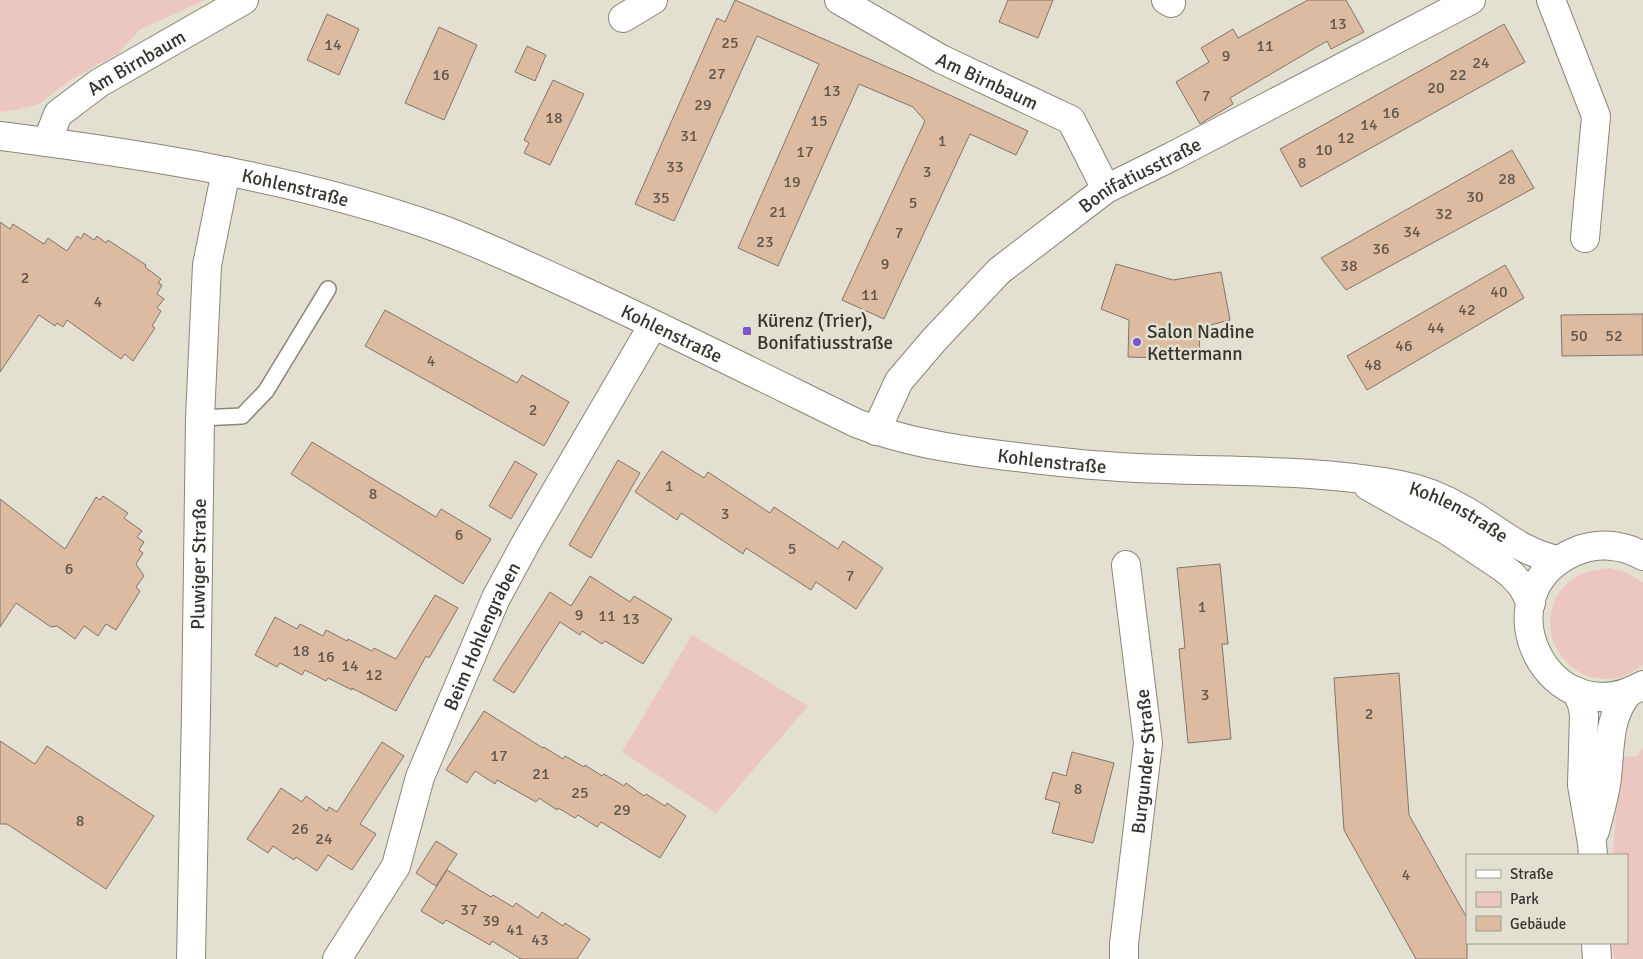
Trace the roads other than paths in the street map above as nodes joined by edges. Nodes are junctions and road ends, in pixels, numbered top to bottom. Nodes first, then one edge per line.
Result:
1 (244, 0) edge
2 (653, 0) edge
3 (838, 0) edge
4 (1471, 0) edge
5 (1551, 0) edge
6 (623, 18) dead end
7 (0, 136) edge
8 (47, 142) junction
9 (226, 171) junction
10 (1106, 189) junction
11 (1585, 238) dead end
12 (328, 289) dead end
13 (654, 325) junction
14 (200, 418) junction
15 (876, 431) junction
16 (1352, 478) junction
17 (1643, 556) edge
18 (1559, 560) junction
19 (1126, 565) dead end
20 (1531, 603) junction
21 (1636, 688) edge
22 (1576, 691) junction
23 (1592, 849) edge
24 (1596, 944) edge
25 (191, 959) edge
26 (337, 959) edge
27 (1124, 959) edge
28 (1597, 959) edge

1 - 8 street, Am Birnbaum
2 - 6 street
3 - 10 street, Am Birnbaum
4 - 10 street, Bonifatiusstraße
5 - 11 street
7 - 8 street, Kohlenstraße
8 - 9 street, Kohlenstraße
9 - 13 street, Kohlenstraße
9 - 14 street, Pluwiger Straße
10 - 15 street, Bonifatiusstraße
12 - 14 lane
13 - 15 street, Kohlenstraße
13 - 26 street, Beim Hohlengraben
14 - 25 street, Pluwiger Straße
15 - 16 street, Kohlenstraße
16 - 18 street, Kohlenstraße
16 - 20 street, Kohlenstraße
17 - 18 street
18 - 20 street
19 - 27 street, Burgunder Straße
20 - 22 street
21 - 22 street
21 - 23 street
22 - 23 street
24 - 28 street

